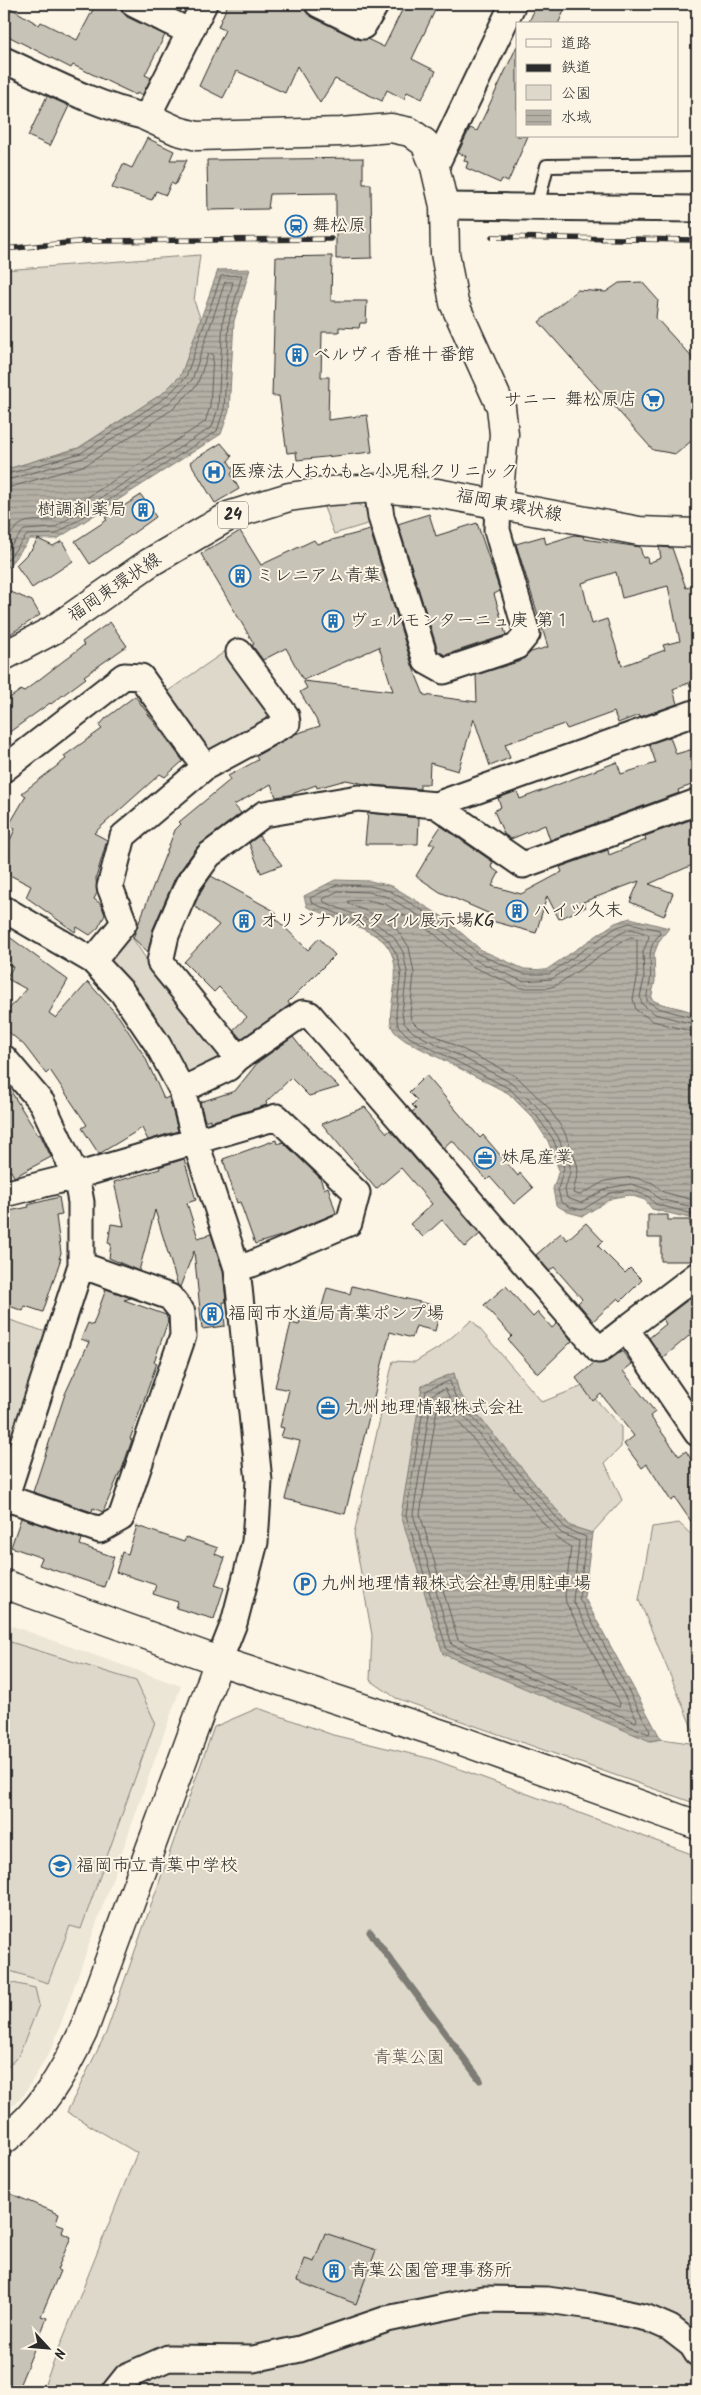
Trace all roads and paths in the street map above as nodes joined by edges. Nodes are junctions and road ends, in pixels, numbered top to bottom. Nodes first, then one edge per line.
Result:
1 (134, 4) edge
2 (204, 4) edge
3 (318, 4) edge
4 (376, 4) edge
5 (513, 4) edge
6 (190, 32) junction
7 (4, 60) edge
8 (147, 117) junction
9 (697, 164) edge
10 (436, 167) junction
11 (444, 206) junction
12 (537, 207) junction
13 (697, 209) edge
14 (377, 488) junction
15 (498, 504) junction
16 (697, 533) edge
17 (239, 652) dead end
18 (4, 656) edge
19 (697, 712) edge
20 (205, 767) junction
21 (4, 769) edge
22 (697, 802) edge
23 (436, 805) junction
24 (4, 909) edge
25 (93, 960) junction
26 (4, 1058) edge
27 (238, 1058) junction
28 (182, 1090) junction
29 (196, 1140) junction
30 (76, 1176) junction
31 (4, 1194) edge
32 (81, 1265) junction
33 (237, 1268) junction
34 (697, 1275) edge
35 (626, 1329) junction
36 (694, 1420) edge
37 (4, 1499) edge
38 (4, 1584) edge
39 (219, 1661) junction
40 (697, 1825) edge
41 (4, 2140) edge
42 (697, 2353) edge
43 (115, 2391) edge

1 - 6 street
2 - 6 street
3 - 4 street
5 - 10 street
6 - 8 street
7 - 8 street
8 - 10 street
9 - 12 lane
10 - 11 street
11 - 12 street
11 - 15 street
12 - 13 street
14 - 15 street, 福岡東環状線 / 24
14 - 15 street
14 - 18 street, 福岡東環状線 / 24
15 - 16 street, 福岡東環状線 / 24
17 - 20 street
19 - 23 street
20 - 21 street
20 - 25 street
22 - 23 street
23 - 27 street
24 - 25 street
25 - 28 street
26 - 30 street
27 - 28 street
27 - 35 street
28 - 29 street
29 - 30 street
29 - 33 street
29 - 33 street
30 - 31 street
30 - 32 street
32 - 37 street
32 - 37 street
33 - 39 street
34 - 35 street
35 - 36 street
38 - 39 street
39 - 40 street
39 - 41 street
42 - 43 street

